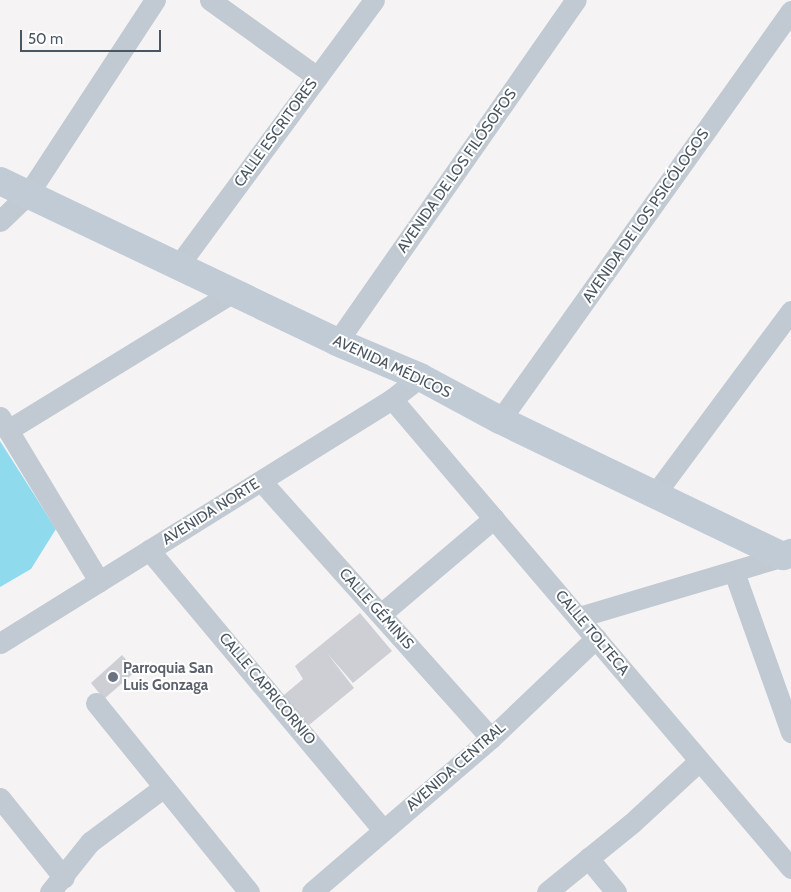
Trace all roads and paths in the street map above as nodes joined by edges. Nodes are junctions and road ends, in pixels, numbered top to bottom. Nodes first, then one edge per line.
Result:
1 (155, 0) edge
2 (210, 0) edge
3 (374, 0) edge
4 (576, 0) edge
5 (791, 11) edge
6 (317, 77) junction
7 (0, 181) edge
8 (28, 194) junction
9 (0, 221) edge
10 (178, 266) junction
11 (233, 292) junction
12 (791, 311) edge
13 (337, 342) junction
14 (420, 377) junction
15 (392, 399) junction
16 (500, 420) junction
17 (4, 423) edge
18 (261, 481) junction
19 (655, 494) junction
20 (494, 518) junction
21 (150, 550) junction
22 (787, 554) edge
23 (734, 572) junction
24 (99, 581) junction
25 (381, 614) junction
26 (579, 617) junction
27 (596, 638) junction
28 (0, 643) edge
29 (96, 703) dead end
30 (791, 732) edge
31 (491, 738) junction
32 (699, 761) junction
33 (164, 787) junction
34 (0, 798) edge
35 (383, 830) junction
36 (588, 858) junction
37 (791, 868) edge
38 (57, 885) edge
39 (249, 892) edge
40 (312, 892) edge
41 (546, 892) edge
42 (616, 892) edge

1 - 8 street
2 - 6 street
3 - 6 street, CALLE ESCRITORES
4 - 13 street, AVENIDA DE LOS FILÓSOFOS
5 - 16 street, AVENIDA DE LOS PSICÓLOGOS
6 - 10 street, CALLE ESCRITORES
7 - 8 street, AVENIDA MÉDICOS
8 - 9 street
8 - 10 street, AVENIDA MÉDICOS
10 - 11 street, AVENIDA MÉDICOS
11 - 13 street, AVENIDA MÉDICOS
11 - 17 street
12 - 19 street
13 - 14 street, AVENIDA MÉDICOS
14 - 15 street, AVENIDA NORTE
14 - 16 street, AVENIDA MÉDICOS
15 - 18 street, AVENIDA NORTE
15 - 20 street, CALLE TOLTECA
16 - 19 street, AVENIDA MÉDICOS
17 - 24 street
18 - 21 street, AVENIDA NORTE
18 - 25 street, CALLE GÉMINIS
19 - 22 street, AVENIDA MÉDICOS
20 - 25 street
20 - 26 street, CALLE TOLTECA
21 - 24 street, AVENIDA NORTE
21 - 35 street, CALLE CAPRICORNIO
22 - 23 street
23 - 26 street
23 - 30 street
24 - 28 street, AVENIDA NORTE
25 - 31 street, CALLE GÉMINIS
26 - 27 street, CALLE TOLTECA
27 - 31 street, AVENIDA CENTRAL
27 - 32 street, CALLE TOLTECA
29 - 33 street
31 - 35 street, AVENIDA CENTRAL
32 - 36 street
32 - 37 street, CALLE TOLTECA
33 - 38 street
33 - 39 street
34 - 38 street
35 - 40 street, AVENIDA CENTRAL
36 - 41 street
36 - 42 street

